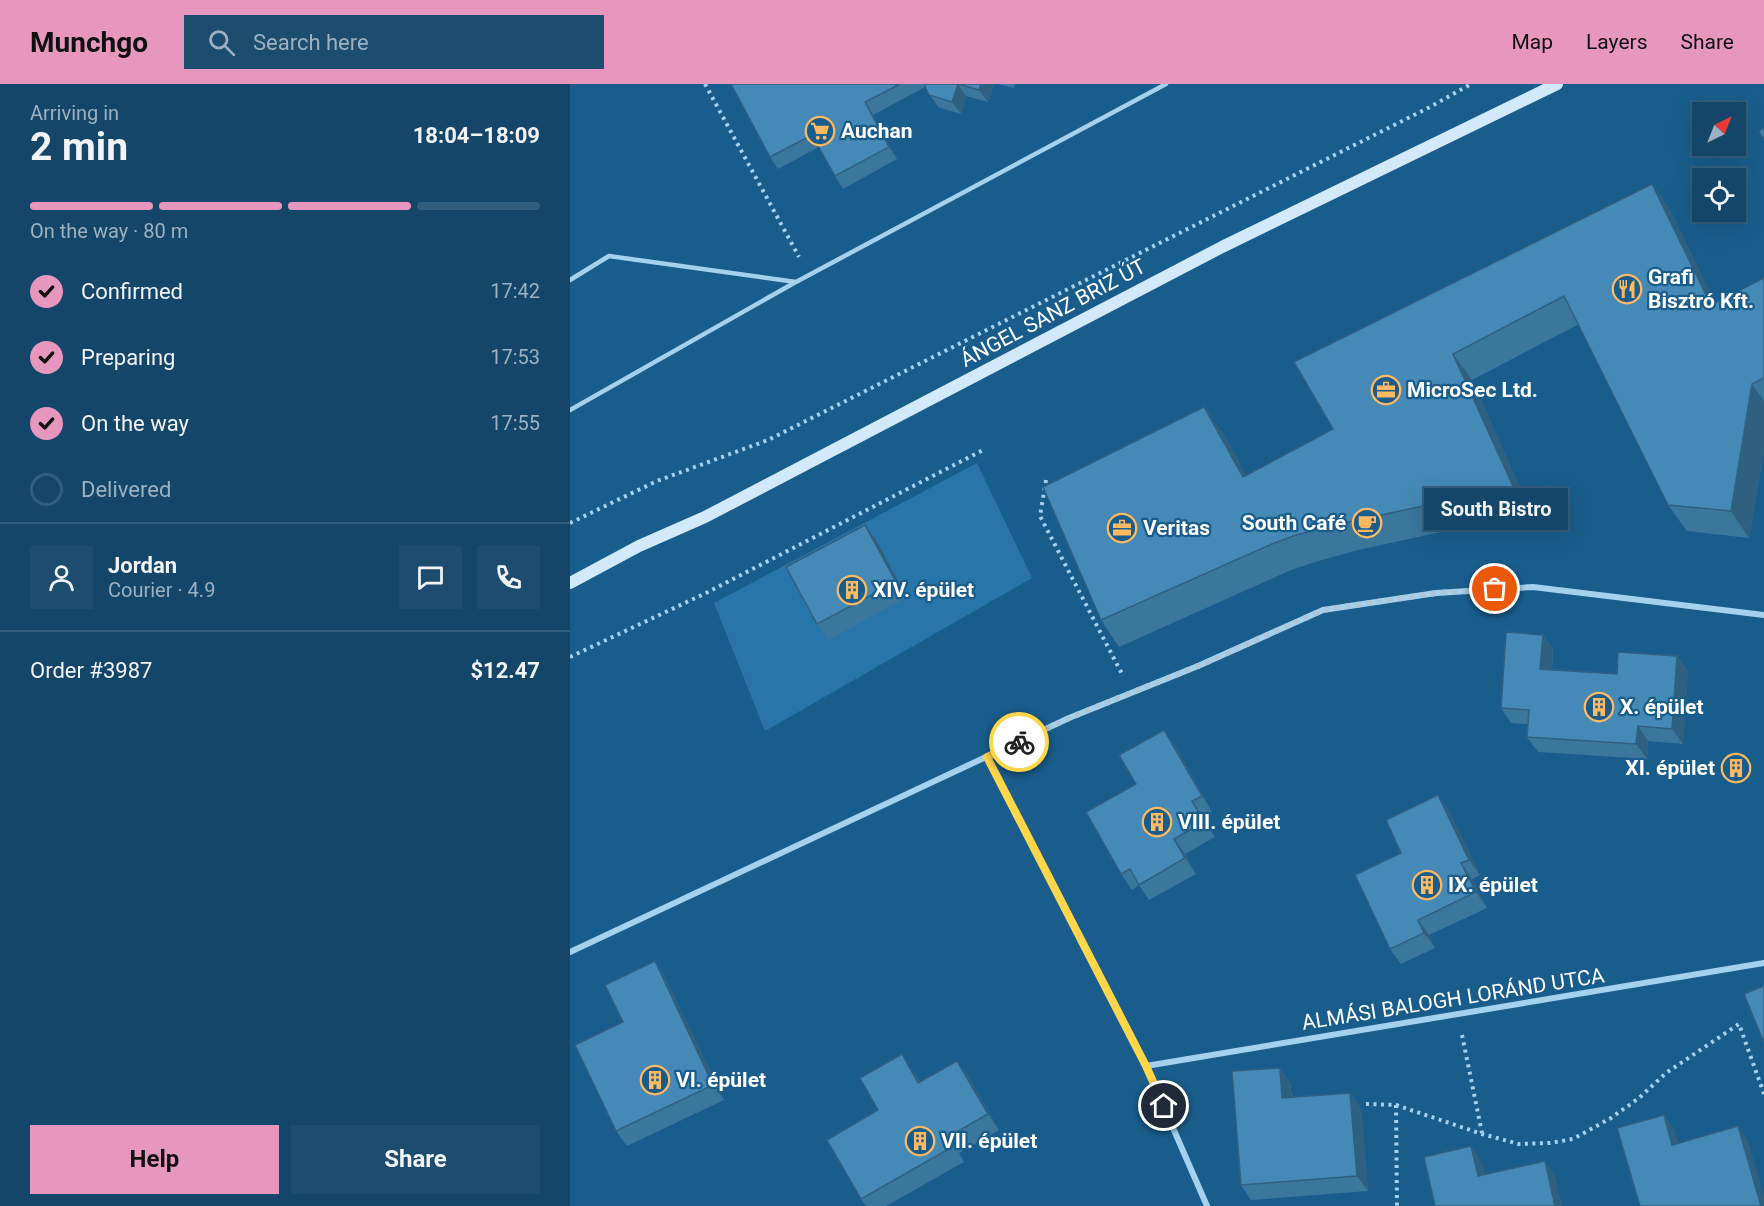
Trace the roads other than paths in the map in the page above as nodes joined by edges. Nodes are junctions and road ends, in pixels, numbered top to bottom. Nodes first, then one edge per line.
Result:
1 (1166, 84) edge
2 (1557, 84) edge
3 (570, 280) edge
4 (796, 282) junction
5 (570, 410) edge
6 (570, 583) edge
7 (1764, 615) edge
8 (987, 757) junction
9 (570, 952) edge
10 (1764, 963) edge
11 (1146, 1066) junction
12 (1207, 1206) edge

1 - 4 lane
2 - 6 main road, ÁNGEL SANZ BRIZ ÚT
3 - 4 lane
4 - 5 lane
7 - 8 street
8 - 9 street
8 - 11 street
10 - 11 street, ALMÁSI BALOGH LORÁND UTCA
11 - 12 street

